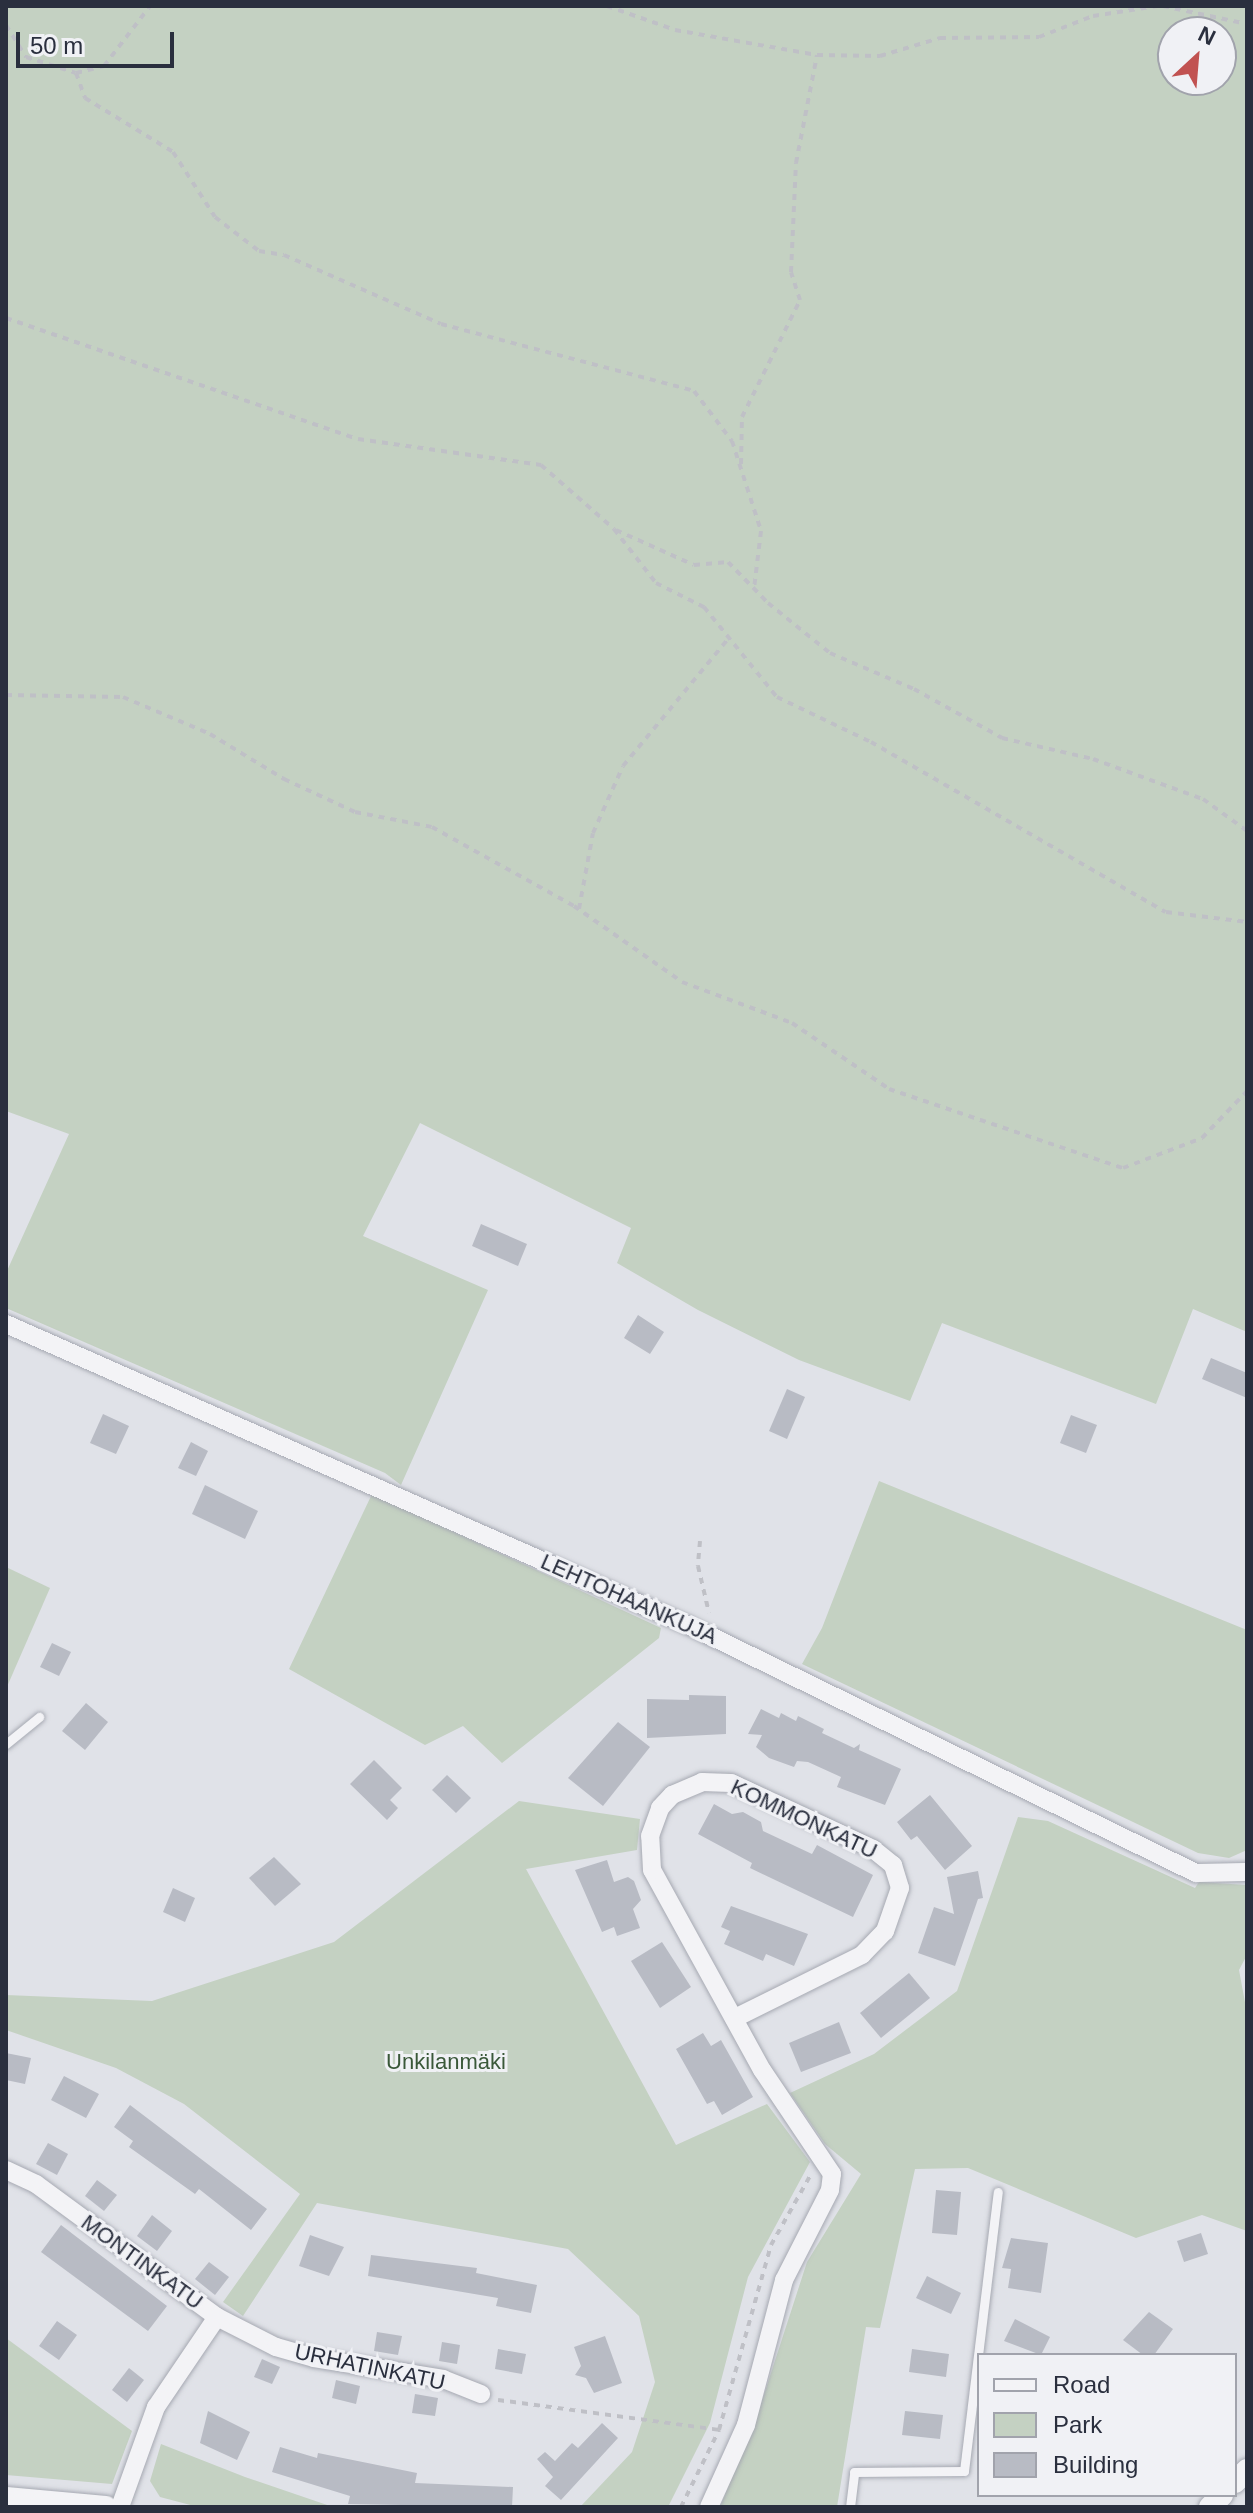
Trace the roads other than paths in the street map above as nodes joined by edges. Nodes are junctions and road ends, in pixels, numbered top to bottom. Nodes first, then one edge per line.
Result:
1 (6, 1324) edge
2 (39, 1717) dead end
3 (6, 1744) edge
4 (1247, 1872) edge
5 (735, 2018) junction
6 (6, 2170) edge
7 (998, 2192) dead end
8 (217, 2317) junction
9 (978, 2353) edge
10 (977, 2364) edge
11 (481, 2394) road end
12 (6, 2498) edge
13 (106, 2507) edge
14 (120, 2507) edge
15 (709, 2507) edge
16 (850, 2507) edge

1 - 4 street, LEHTOHAANKUJA
2 - 3 lane
5 - 5 street, KOMMONKATU
5 - 15 street, KOMMONKATU
6 - 8 street, MONTINKATU
7 - 9 lane
8 - 11 street, URHATINKATU
8 - 14 street, MONTINKATU
10 - 16 lane
12 - 13 street

